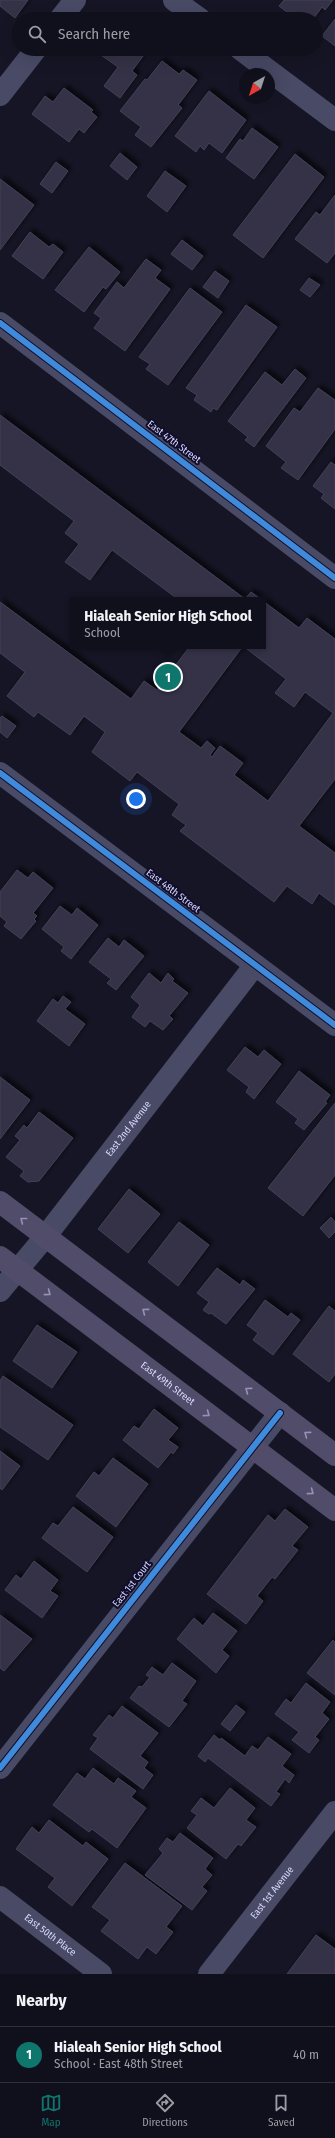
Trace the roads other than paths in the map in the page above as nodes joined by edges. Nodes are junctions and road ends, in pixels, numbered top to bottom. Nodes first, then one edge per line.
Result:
1 (75, 0) edge
2 (174, 0) edge
3 (66, 12) edge
4 (190, 12) edge
5 (31, 56) edge
6 (249, 56) edge
7 (0, 95) edge
8 (335, 120) edge
9 (0, 323) edge
10 (335, 578) edge
11 (0, 773) edge
12 (255, 965) junction
13 (335, 1024) edge
14 (0, 1202) edge
15 (45, 1237) junction
16 (8, 1263) edge
17 (0, 1292) edge
18 (280, 1413) junction
19 (252, 1448) junction
20 (335, 1455) edge
21 (335, 1510) edge
22 (0, 1768) edge
23 (335, 1812) edge
24 (0, 1897) edge
25 (101, 1974) edge
26 (209, 1974) edge

1 - 3 street
2 - 4 street
5 - 7 street
6 - 8 street
9 - 10 street, East 47th Street
11 - 12 street, East 48th Street
12 - 13 street, East 48th Street
12 - 15 street, East 2nd Avenue
15 -> 14 main road
15 - 16 street, East 2nd Avenue
18 -> 15 main road
16 - 17 street, East 2nd Avenue
16 -> 19 main road, East 49th Street
18 - 19 street, East 1st Court
20 -> 18 main road
19 -> 21 main road, East 49th Street
19 - 22 street, East 1st Court
23 - 26 street, East 1st Avenue
24 - 25 street, East 50th Place

